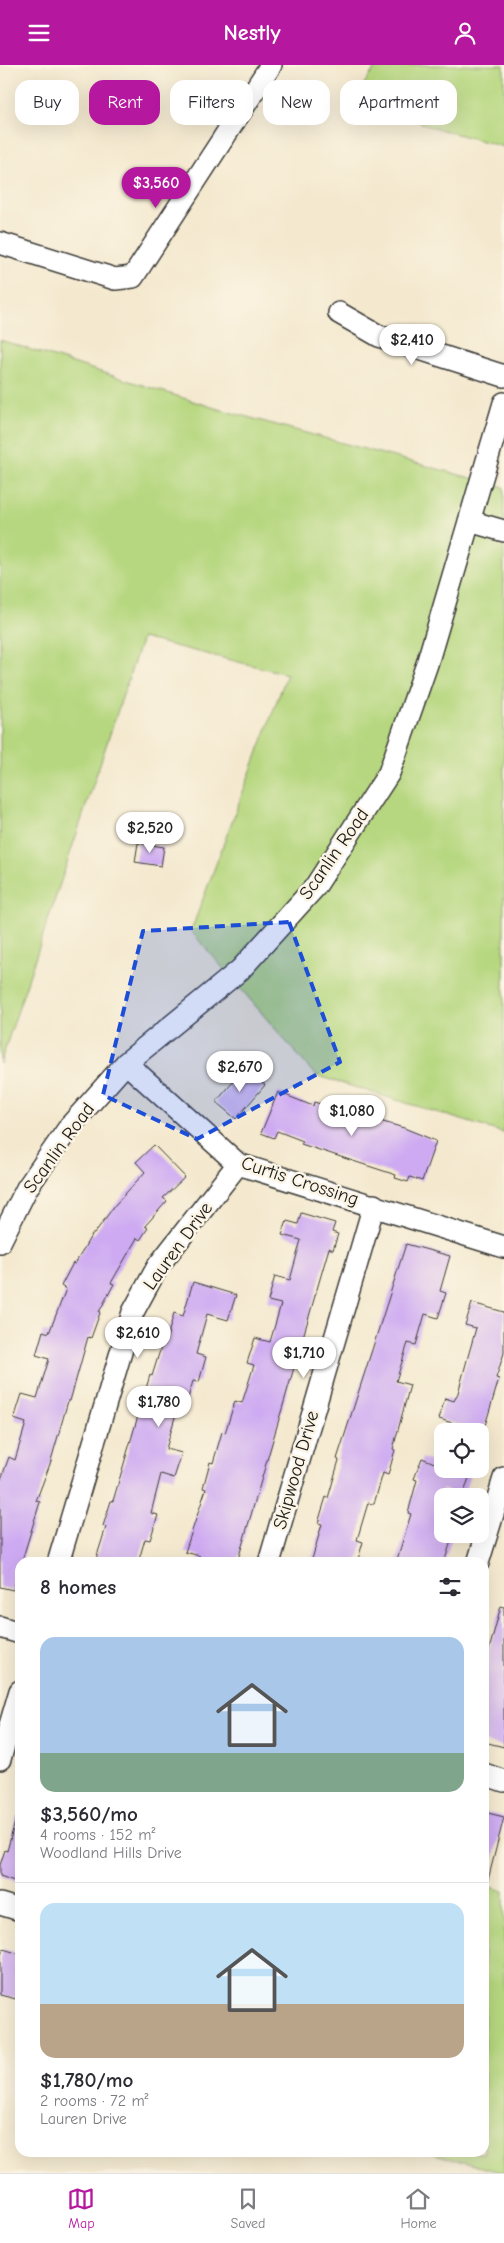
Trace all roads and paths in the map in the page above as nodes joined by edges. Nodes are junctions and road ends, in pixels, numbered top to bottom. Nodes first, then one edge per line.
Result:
1 (271, 65) edge
2 (0, 243) edge
3 (339, 313) dead end
4 (504, 376) edge
5 (504, 403) edge
6 (469, 521) junction
7 (504, 531) edge
8 (126, 1063) junction
9 (238, 1164) junction
10 (374, 1205) junction
11 (0, 1242) edge
12 (504, 1247) edge
13 (504, 1478) edge
14 (60, 1557) edge
15 (271, 1557) edge
16 (480, 1557) edge
17 (0, 1627) edge
18 (15, 1632) edge
19 (15, 1708) edge
20 (0, 1759) edge
21 (489, 1776) edge
22 (504, 1781) edge
23 (0, 1904) edge
24 (15, 1908) edge

1 - 2 street
3 - 4 street
5 - 6 street, Scanlin Road
6 - 7 street
6 - 8 street, Scanlin Road
8 - 9 street, Curtis Crossing
8 - 11 street, Scanlin Road
9 - 10 street, Curtis Crossing
9 - 14 street, Lauren Drive
10 - 12 street, Curtis Crossing
10 - 15 street, Skipwood Drive
13 - 16 street
17 - 18 street
19 - 20 street
21 - 22 street
23 - 24 street

